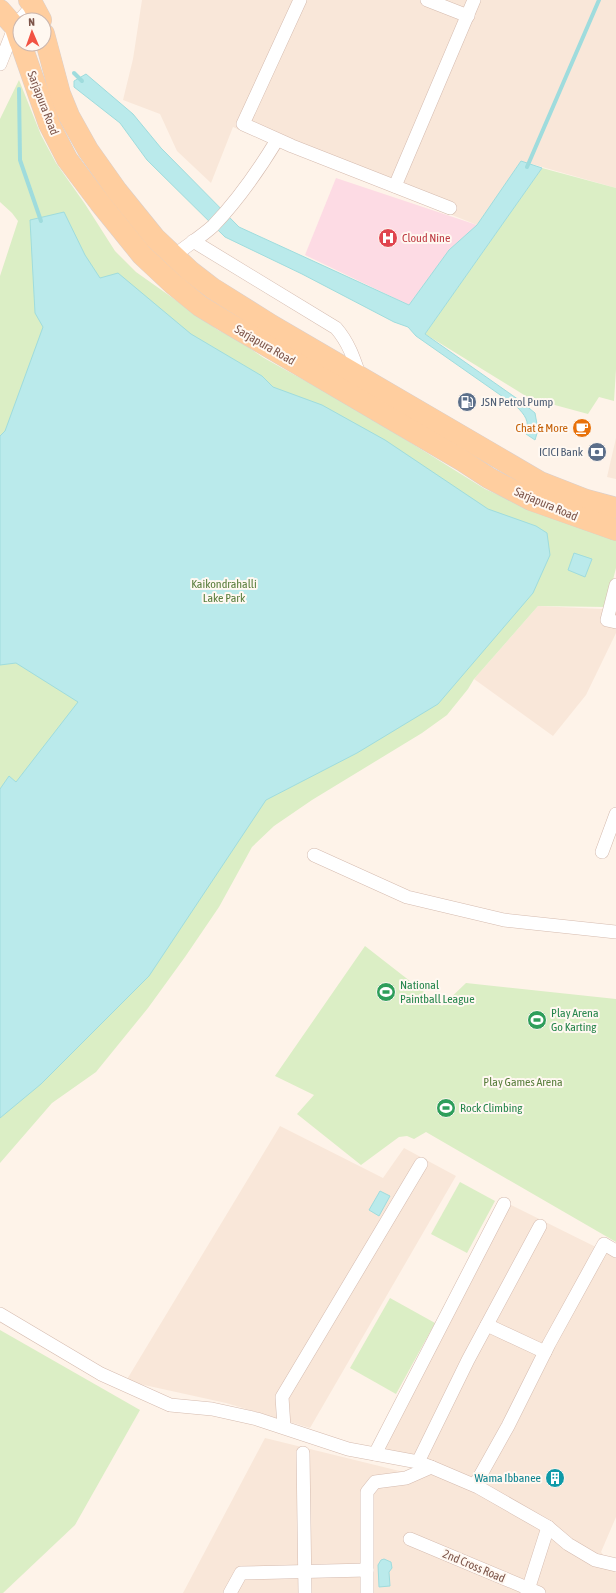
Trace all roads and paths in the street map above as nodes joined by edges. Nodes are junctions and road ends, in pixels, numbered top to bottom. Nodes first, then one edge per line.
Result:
1 (300, 0) edge
2 (427, 0) edge
3 (474, 0) edge
4 (0, 10) edge
5 (12, 16) edge
6 (468, 16) junction
7 (12, 44) edge
8 (32, 52) edge
9 (49, 52) edge
10 (0, 64) edge
11 (277, 140) junction
12 (395, 186) junction
13 (450, 208) dead end
14 (193, 241) junction
15 (174, 256) junction
16 (360, 377) junction
17 (616, 508) edge
18 (616, 530) edge
19 (616, 585) edge
20 (616, 622) edge
21 (616, 814) edge
22 (602, 852) dead end
23 (314, 855) dead end
24 (616, 932) edge
25 (421, 1164) dead end
26 (504, 1204) dead end
27 (540, 1226) dead end
28 (616, 1251) edge
29 (0, 1314) edge
30 (487, 1325) junction
31 (545, 1352) junction
32 (284, 1427) junction
33 (303, 1453) dead end
34 (375, 1454) junction
35 (418, 1462) junction
36 (431, 1467) junction
37 (475, 1485) junction
38 (548, 1528) junction
39 (410, 1539) dead end
40 (616, 1565) edge
41 (367, 1570) junction
42 (304, 1572) junction
43 (241, 1574) junction
44 (531, 1592) edge
45 (230, 1593) edge
46 (242, 1593) edge
47 (305, 1593) edge
48 (366, 1593) edge

1 - 11 street
2 - 6 street
3 - 6 street
4 - 5 main road, Sarjapura Road
6 - 12 street
7 - 10 street
8 - 18 main road, Sarjapura Road
9 - 15 main road, Sarjapura Road
11 - 12 street
11 - 14 street
12 - 13 street
14 - 15 street
14 - 16 street
15 - 16 main road, Sarjapura Road
16 - 17 main road, Sarjapura Road
19 - 20 street
21 - 22 street
23 - 24 street
25 - 32 street
26 - 34 street
27 - 30 street
28 - 31 street
29 - 32 street
30 - 31 street
30 - 35 street
31 - 37 street
32 - 34 street
33 - 42 street
34 - 35 street
35 - 36 street
36 - 37 street
36 - 41 street
37 - 38 street
38 - 40 street
38 - 44 street
39 - 44 street, 2nd Cross Road
41 - 42 street
41 - 48 street
42 - 43 street
42 - 47 street
43 - 45 street
43 - 46 street

